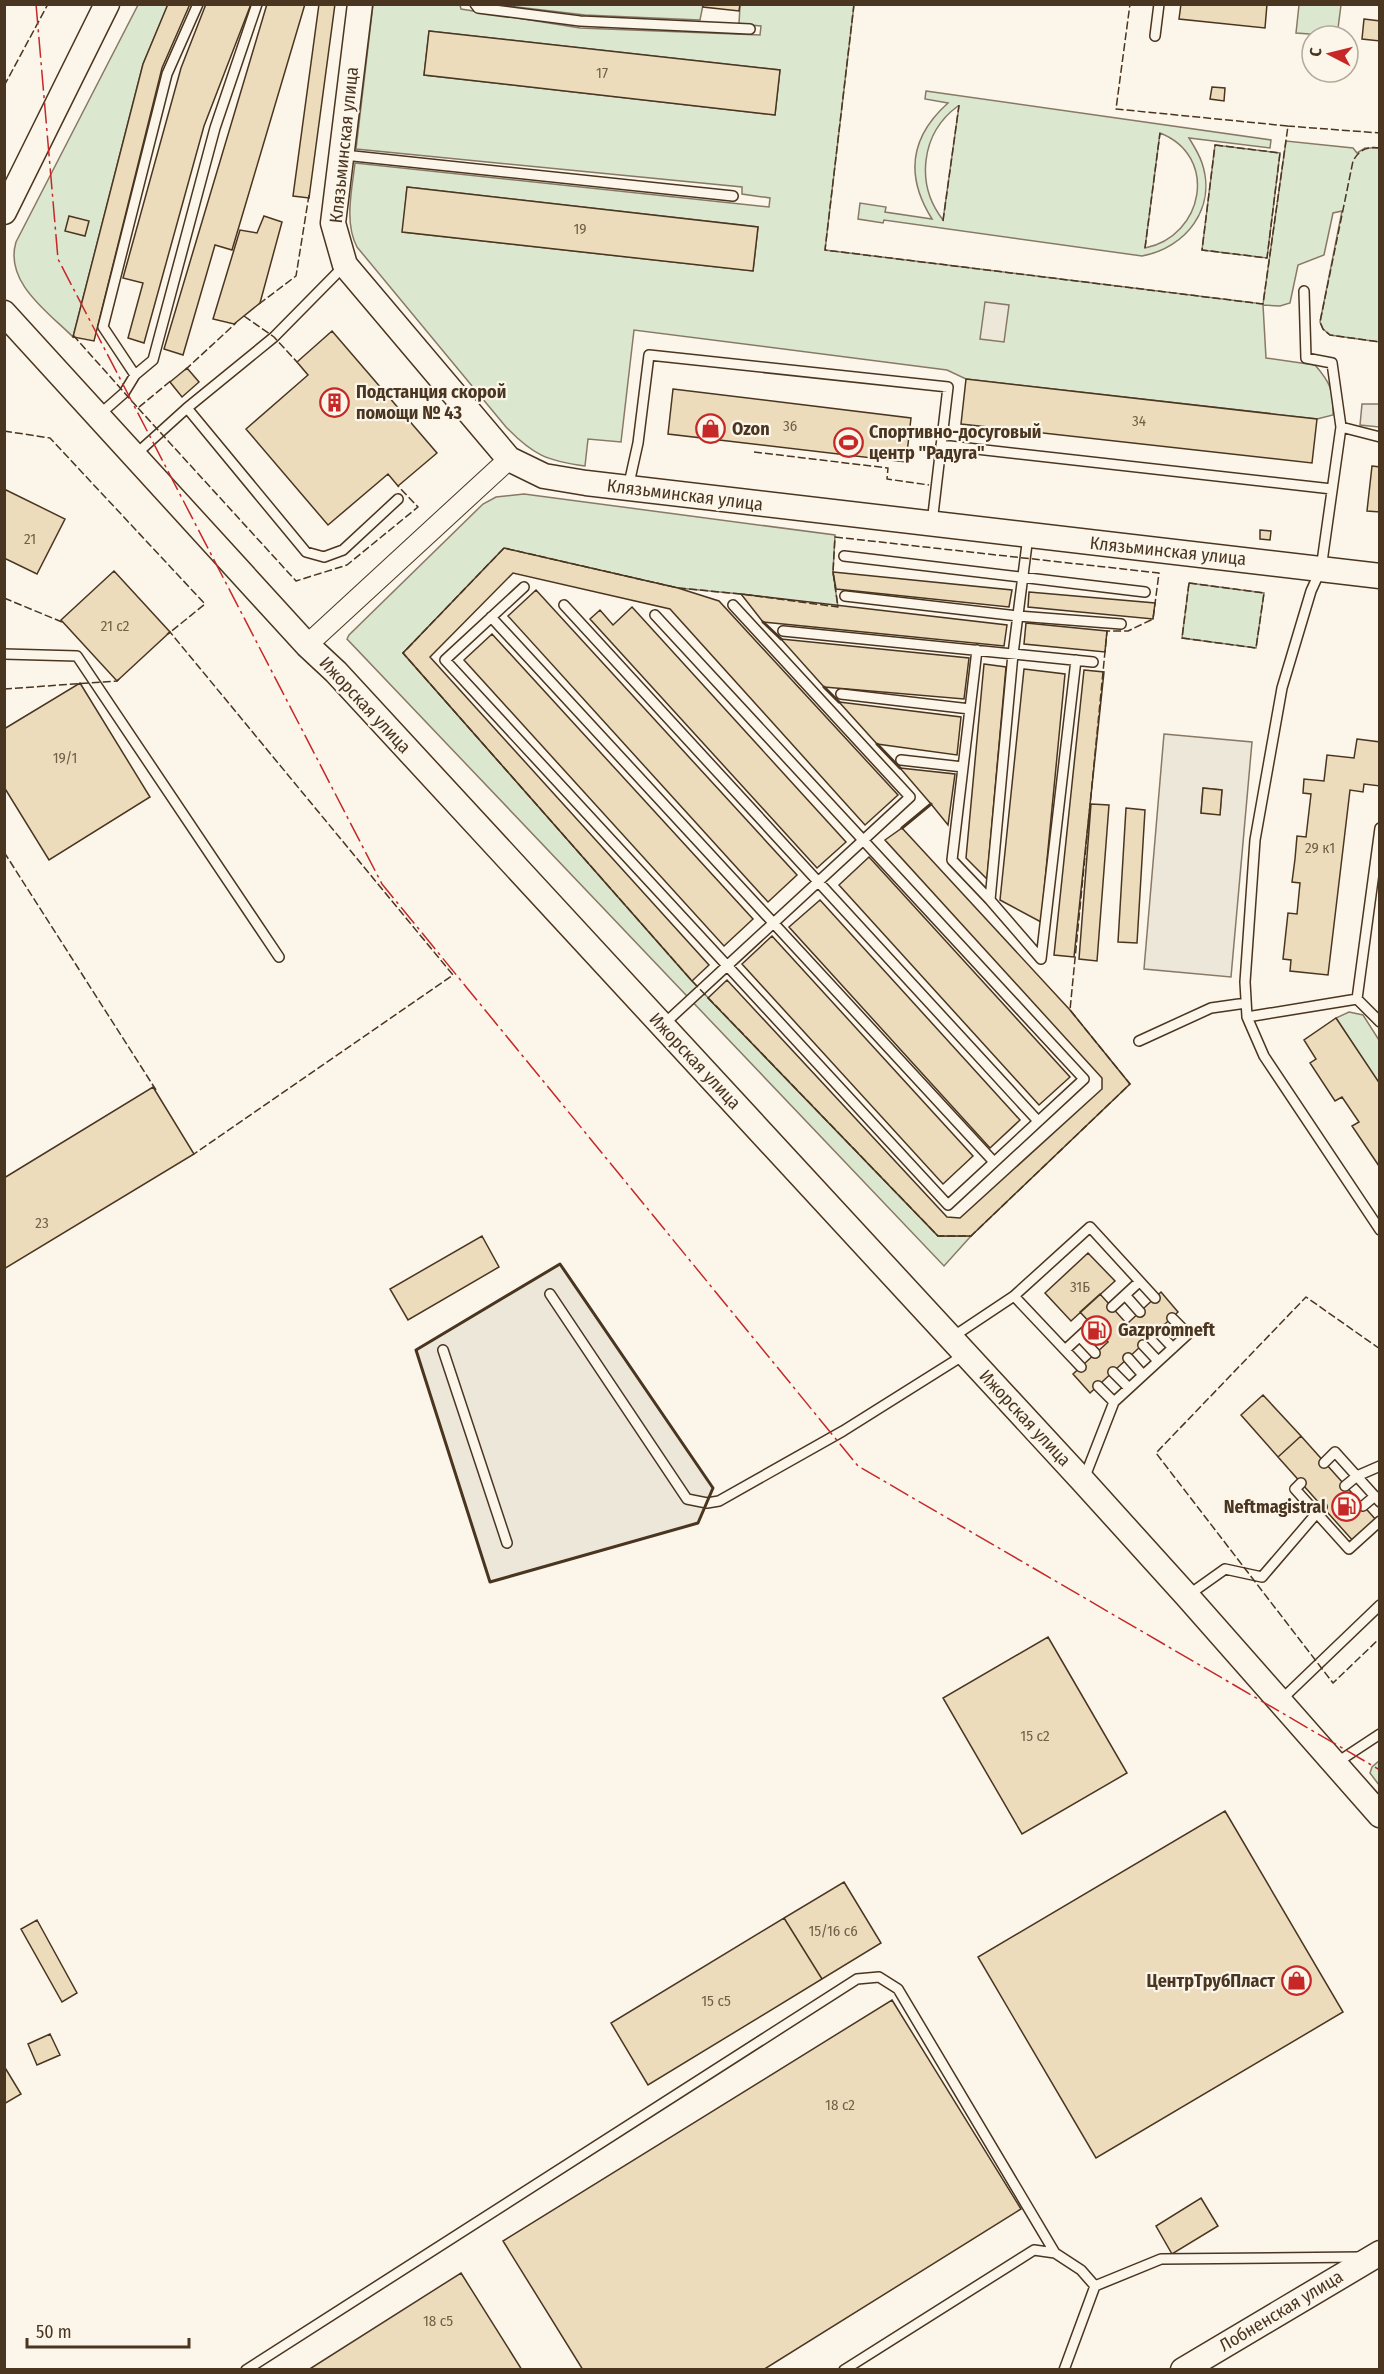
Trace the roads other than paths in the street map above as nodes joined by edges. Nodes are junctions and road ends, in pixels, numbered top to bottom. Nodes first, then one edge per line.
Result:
1 (107, 4) edge
2 (198, 4) edge
3 (257, 4) edge
4 (360, 4) edge
5 (475, 4) edge
6 (1158, 4) edge
7 (750, 29) dead end
8 (1155, 36) dead end
9 (341, 154) junction
10 (733, 196) dead end
11 (4, 212) edge
12 (345, 266) junction
13 (1304, 291) dead end
14 (4, 313) edge
15 (135, 375) junction
16 (187, 408) junction
17 (98, 415) junction
18 (1341, 427) junction
19 (1380, 437) edge
20 (941, 445) junction
21 (135, 455) junction
22 (509, 459) junction
23 (628, 489) junction
24 (1332, 489) junction
25 (398, 499) dead end
26 (932, 525) junction
27 (1028, 536) junction
28 (844, 556) dead end
29 (1321, 569) junction
30 (1380, 576) edge
31 (1022, 577) junction
32 (524, 587) dead end
33 (1145, 592) dead end
34 (845, 596) dead end
35 (564, 605) dead end
36 (733, 605) dead end
37 (655, 615) dead end
38 (1018, 616) junction
39 (491, 617) junction
40 (1122, 624) dead end
41 (783, 631) dead end
42 (307, 645) junction
43 (977, 650) junction
44 (4, 654) edge
45 (1013, 654) junction
46 (1076, 660) junction
47 (1093, 662) dead end
48 (842, 694) dead end
49 (970, 709) junction
50 (901, 760) dead end
51 (963, 767) junction
52 (1380, 828) edge
53 (863, 840) junction
54 (817, 882) junction
55 (990, 900) junction
56 (774, 923) junction
57 (279, 957) dead end
58 (728, 966) junction
59 (1357, 999) junction
60 (1246, 1003) junction
61 (1246, 1017) junction
62 (1380, 1022) edge
63 (662, 1026) junction
64 (1139, 1041) dead end
65 (1038, 1121) junction
66 (994, 1162) junction
67 (1380, 1230) edge
68 (1139, 1282) junction
69 (550, 1294) dead end
70 (1125, 1295) junction
71 (1014, 1296) junction
72 (1155, 1298) dead end
73 (1112, 1307) dead end
74 (1140, 1312) dead end
75 (1172, 1317) dead end
76 (1092, 1325) dead end
77 (1157, 1331) dead end
78 (1080, 1337) junction
79 (1143, 1345) dead end
80 (958, 1346) junction
81 (1173, 1348) junction
82 (443, 1350) dead end
83 (1065, 1350) junction
84 (1095, 1353) dead end
85 (1128, 1358) dead end
86 (1158, 1361) junction
87 (1081, 1367) dead end
88 (1113, 1372) dead end
89 (1143, 1375) junction
90 (1098, 1386) dead end
91 (1128, 1388) junction
92 (1114, 1402) junction
93 (1324, 1462) dead end
94 (1380, 1466) edge
95 (1357, 1476) junction
96 (1083, 1481) junction
97 (1301, 1483) dead end
98 (1345, 1486) dead end
99 (1377, 1499) edge
100 (1363, 1506) dead end
101 (1319, 1510) junction
102 (1380, 1521) edge
103 (507, 1542) dead end
104 (1187, 1596) junction
105 (1380, 1605) edge
106 (1279, 1701) junction
107 (1380, 1734) edge
108 (1335, 1764) junction
109 (1380, 1815) edge
110 (1055, 2253) junction
111 (1376, 2255) edge
112 (1095, 2286) junction
113 (246, 2370) edge
114 (844, 2370) edge
115 (1064, 2370) edge
116 (1183, 2370) edge

1 - 11 street
2 - 15 lane
3 - 15 lane
4 - 9 street, Клязьминская улица
5 - 7 lane
6 - 8 lane
9 - 10 lane
9 - 12 street, Клязьминская улица
12 - 16 lane
12 - 22 street, Клязьминская улица
13 - 18 lane
14 - 17 street, Ижорская улица
15 - 17 lane
16 - 21 lane
16 - 25 lane
17 - 21 street, Ижорская улица
18 - 19 lane
18 - 24 lane
20 - 23 lane
20 - 24 lane
20 - 26 lane
21 - 42 street, Ижорская улица
22 - 23 street, Клязьминская улица
22 - 42 street
23 - 26 street, Клязьминская улица
24 - 29 lane
26 - 27 street, Клязьминская улица
27 - 29 street, Клязьминская улица
27 - 31 lane
28 - 31 lane
29 - 30 street, Клязьминская улица
29 - 60 lane
31 - 33 lane
31 - 38 lane
32 - 39 lane
34 - 38 lane
35 - 54 lane
36 - 53 lane
37 - 53 lane
38 - 40 lane
38 - 45 lane
39 - 56 lane
39 - 58 lane
41 - 43 lane
42 - 63 street, Ижорская улица
43 - 45 lane
43 - 49 lane
44 - 57 lane
45 - 46 lane
45 - 55 lane
46 - 47 lane
46 - 55 lane
48 - 49 lane
49 - 51 lane
50 - 51 lane
51 - 55 lane
52 - 59 lane
53 - 54 lane
53 - 65 lane
54 - 56 lane
54 - 65 lane
56 - 58 lane
56 - 66 lane
58 - 63 lane
58 - 66 lane
59 - 61 lane
59 - 62 lane
60 - 61 lane
60 - 64 lane
61 - 67 lane
63 - 80 street, Ижорская улица
65 - 66 lane
68 - 70 lane
68 - 71 lane
68 - 72 lane
69 - 80 lane
70 - 73 lane
70 - 74 lane
71 - 80 lane
71 - 83 lane
75 - 81 lane
76 - 78 lane
77 - 81 lane
78 - 83 lane
78 - 84 lane
79 - 86 lane
80 - 96 street, Ижорская улица
81 - 86 lane
82 - 103 lane
83 - 87 lane
85 - 89 lane
86 - 89 lane
88 - 91 lane
89 - 91 lane
90 - 92 lane
91 - 92 lane
92 - 96 lane
93 - 95 lane
94 - 95 lane
95 - 98 lane
95 - 99 lane
96 - 104 street, Ижорская улица
97 - 101 lane
99 - 100 lane
101 - 102 lane
101 - 104 lane
104 - 106 street, Ижорская улица
105 - 106 lane
106 - 108 street, Ижорская улица
107 - 108 lane
108 - 109 street, Ижорская улица
110 - 112 lane
110 - 113 lane
110 - 114 lane
111 - 112 lane
111 - 116 street, Лобненская улица
112 - 115 lane

